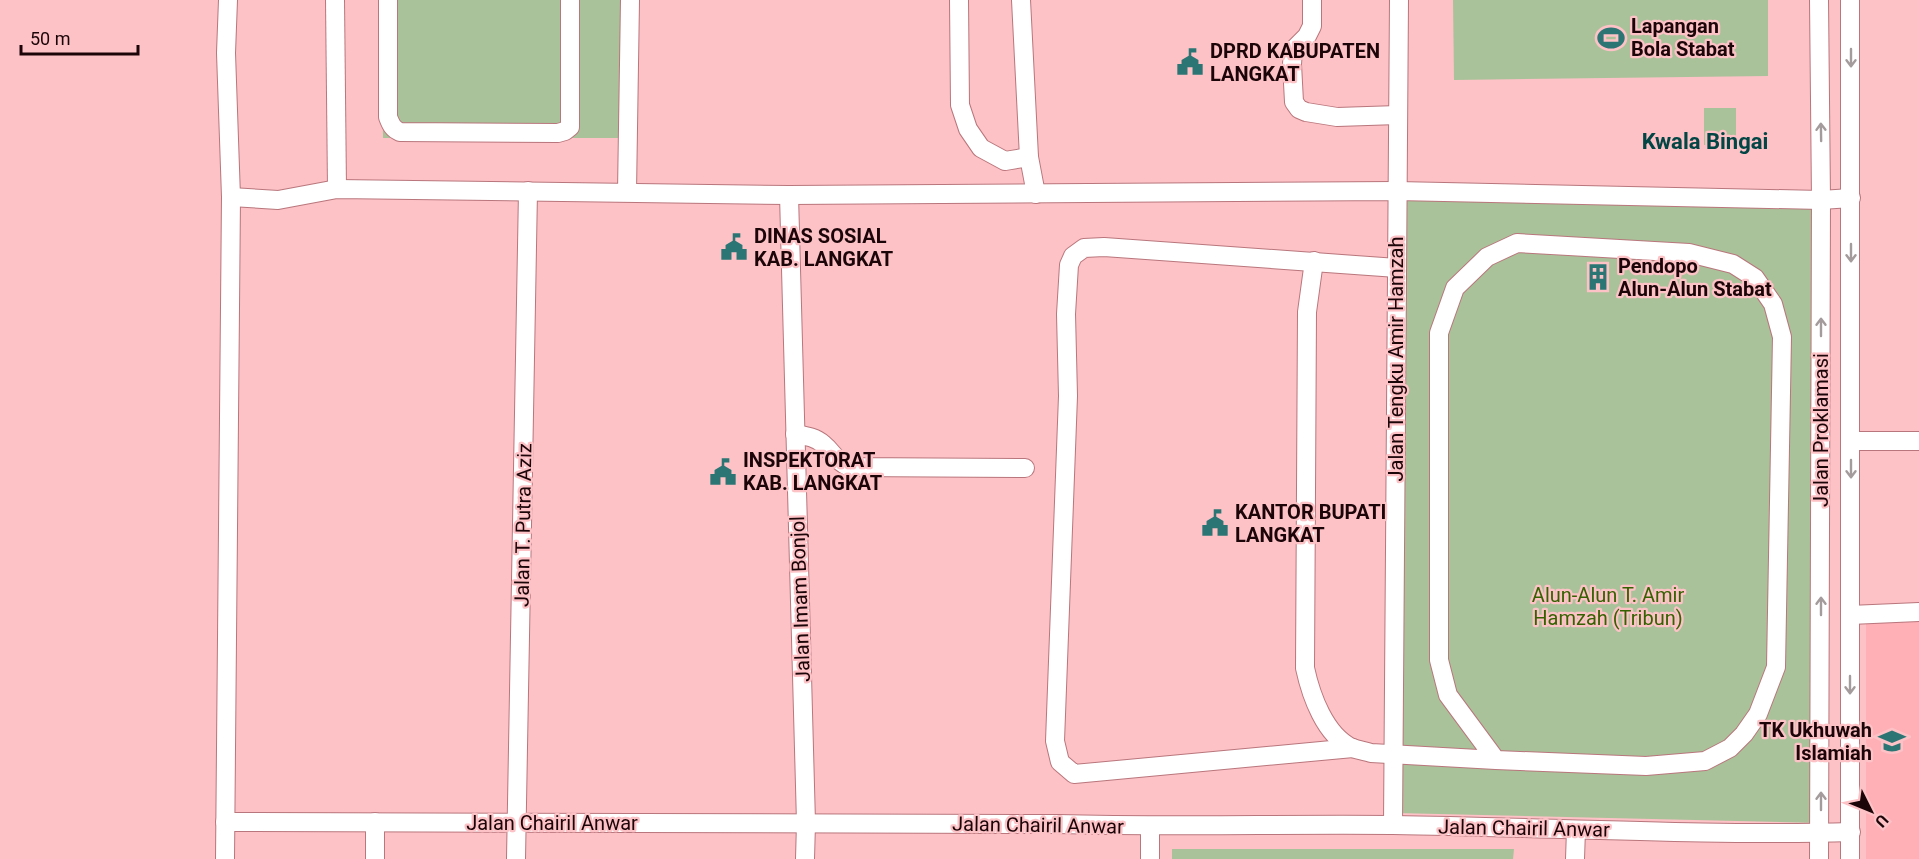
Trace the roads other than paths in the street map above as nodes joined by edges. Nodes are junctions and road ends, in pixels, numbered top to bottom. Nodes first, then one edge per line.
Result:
1 (228, 0) edge
2 (335, 0) edge
3 (388, 0) edge
4 (570, 0) edge
5 (630, 0) edge
6 (959, 0) edge
7 (1021, 0) edge
8 (1312, 0) edge
9 (1399, 0) edge
10 (1820, 0) edge
11 (1850, 0) edge
12 (1398, 115) junction
13 (1029, 157) junction
14 (337, 189) junction
15 (528, 191) junction
16 (1397, 191) junction
17 (627, 192) junction
18 (1036, 194) junction
19 (789, 195) junction
20 (231, 197) junction
21 (1851, 198) junction
22 (1821, 200) junction
23 (1314, 261) junction
24 (1396, 268) junction
25 (795, 434) junction
26 (1851, 441) junction
27 (1919, 441) edge
28 (1025, 468) dead end
29 (1919, 612) edge
30 (1850, 615) junction
31 (1353, 748) junction
32 (1393, 753) junction
33 (1496, 760) junction
34 (225, 822) junction
35 (375, 822) junction
36 (518, 823) junction
37 (806, 824) junction
38 (1392, 825) junction
39 (1149, 826) junction
40 (1576, 830) junction
41 (1851, 832) junction
42 (1821, 833) junction
43 (225, 859) edge
44 (375, 859) edge
45 (516, 859) edge
46 (806, 859) edge
47 (1150, 859) edge
48 (1575, 859) edge
49 (1819, 859) edge
50 (1850, 859) edge

1 - 20 street
2 - 14 street
3 - 4 street
5 - 17 street
6 - 13 street
7 - 13 street
8 - 12 street
9 - 12 street, Jalan Tengku Amir Hamzah
22 -> 10 street, Jalan Proklamasi
11 -> 21 street, Jalan Proklamasi
12 - 16 street, Jalan Tengku Amir Hamzah
13 - 18 street
14 - 15 street
14 - 20 street
15 - 17 street
15 - 36 street, Jalan T. Putra Aziz
16 - 18 street
16 - 22 street
16 - 24 street, Jalan Tengku Amir Hamzah
17 - 19 street
18 - 19 street
19 - 25 street, Jalan Imam Bonjol
20 - 34 street
21 - 22 street
21 -> 26 street, Jalan Proklamasi
42 -> 22 street, Jalan Proklamasi
23 - 24 street
23 - 31 street
23 - 31 street
24 - 32 street, Jalan Tengku Amir Hamzah
25 - 28 street
25 - 37 street, Jalan Imam Bonjol
26 - 27 street
26 -> 30 street, Jalan Proklamasi
29 - 30 street
30 -> 41 street, Jalan Proklamasi
31 - 32 street
32 - 33 street
32 - 38 street, Jalan Tengku Amir Hamzah
33 - 33 street
34 - 35 street, Jalan Chairil Anwar
34 - 43 street
35 - 36 street, Jalan Chairil Anwar
35 - 44 street
36 - 37 street, Jalan Chairil Anwar
36 - 45 street, Jalan T. Putra Aziz
37 - 39 street, Jalan Chairil Anwar
37 - 46 street, Jalan Imam Bonjol
38 - 39 street, Jalan Chairil Anwar
38 - 40 street, Jalan Chairil Anwar
39 - 47 street
40 - 42 street, Jalan Chairil Anwar
40 - 48 street
41 - 42 street, Jalan Chairil Anwar
41 - 50 street, Jalan Proklamasi
42 - 49 street, Jalan Proklamasi

